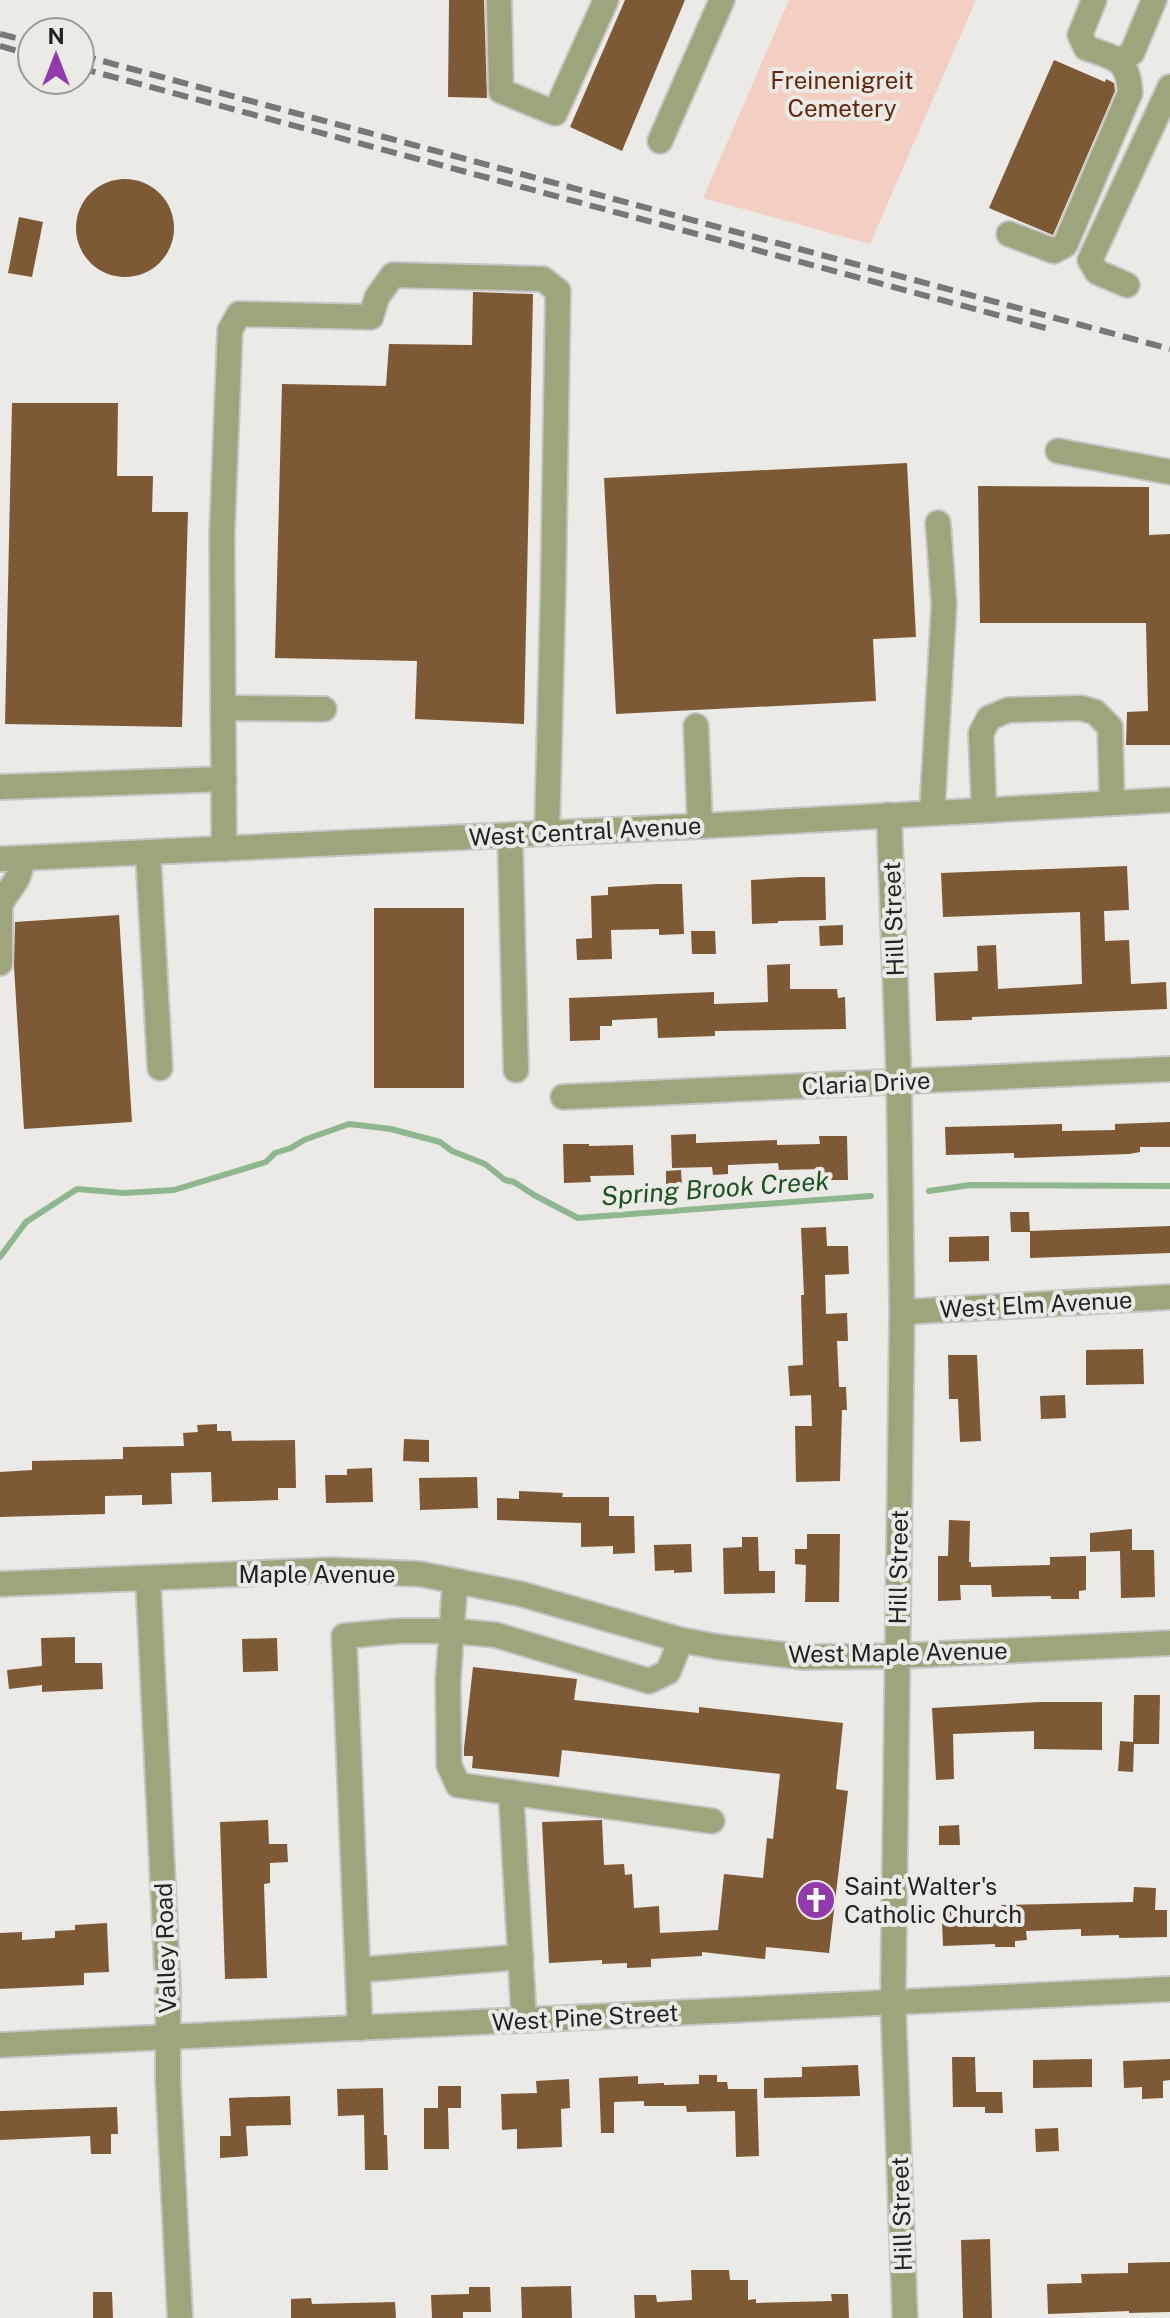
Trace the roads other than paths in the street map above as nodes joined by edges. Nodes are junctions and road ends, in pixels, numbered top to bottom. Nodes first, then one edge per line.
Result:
1 (499, 0) edge
2 (606, 0) edge
3 (722, 0) edge
4 (1094, 0) edge
5 (1154, 0) edge
6 (1120, 60) junction
7 (1170, 87) edge
8 (660, 141) dead end
9 (1009, 234) dead end
10 (1127, 285) dead end
11 (1058, 451) dead end
12 (1170, 472) edge
13 (938, 523) dead end
14 (223, 708) junction
15 (324, 709) dead end
16 (696, 726) dead end
17 (224, 779) junction
18 (0, 787) edge
19 (1170, 800) edge
20 (1112, 803) junction
21 (984, 810) junction
22 (932, 813) junction
23 (889, 815) junction
24 (700, 826) junction
25 (547, 833) junction
26 (510, 835) junction
27 (224, 849) junction
28 (148, 852) junction
29 (11, 859) edge
30 (0, 963) edge
31 (160, 1068) dead end
32 (1170, 1069) edge
33 (516, 1070) dead end
34 (899, 1082) junction
35 (563, 1097) dead end
36 (1170, 1297) edge
37 (902, 1312) junction
38 (148, 1578) junction
39 (455, 1582) junction
40 (0, 1584) edge
41 (629, 1624) joint
42 (452, 1631) junction
43 (681, 1640) junction
44 (1170, 1643) edge
45 (896, 1656) junction
46 (511, 1792) junction
47 (712, 1821) dead end
48 (521, 1957) junction
49 (358, 1970) junction
50 (1170, 1989) edge
51 (893, 2002) junction
52 (524, 2020) junction
53 (360, 2028) junction
54 (168, 2037) junction
55 (0, 2045) edge
56 (180, 2318) edge
57 (905, 2318) edge

1 - 2 street
3 - 8 street
4 - 6 street
5 - 6 street
6 - 9 street
7 - 10 street
11 - 12 street
13 - 22 street
14 - 15 street
14 - 17 street
14 - 25 street
16 - 24 street
17 - 18 street
17 - 27 street
19 - 20 street, West Central Avenue
20 - 21 street, West Central Avenue
20 - 21 street
21 - 22 street, West Central Avenue
22 - 23 street, West Central Avenue
23 - 24 street, West Central Avenue
23 - 34 street, Hill Street
24 - 25 street, West Central Avenue
25 - 26 street, West Central Avenue
26 - 27 street, West Central Avenue
26 - 33 street
27 - 28 street, West Central Avenue
28 - 29 street, West Central Avenue
28 - 31 street
29 - 30 street
32 - 34 street, Claria Drive
34 - 35 street, Claria Drive
34 - 37 street, Hill Street
36 - 37 street, West Elm Avenue
37 - 45 street, Hill Street
38 - 39 street, Maple Avenue
38 - 40 street, Maple Avenue
38 - 54 street, Valley Road
39 - 41 street, Maple Avenue
39 - 42 street
41 - 43 street, West Maple Avenue
42 - 43 street
42 - 46 street
42 - 49 street
43 - 45 street, West Maple Avenue
44 - 45 street, West Maple Avenue
45 - 51 street, Hill Street
46 - 47 street
46 - 48 street
48 - 49 street
48 - 52 street
49 - 53 street
50 - 51 street, West Pine Street
51 - 52 street, West Pine Street
51 - 57 street, Hill Street
52 - 53 street, West Pine Street
53 - 54 street, West Pine Street
54 - 55 street, West Pine Street
54 - 56 street, Valley Road

